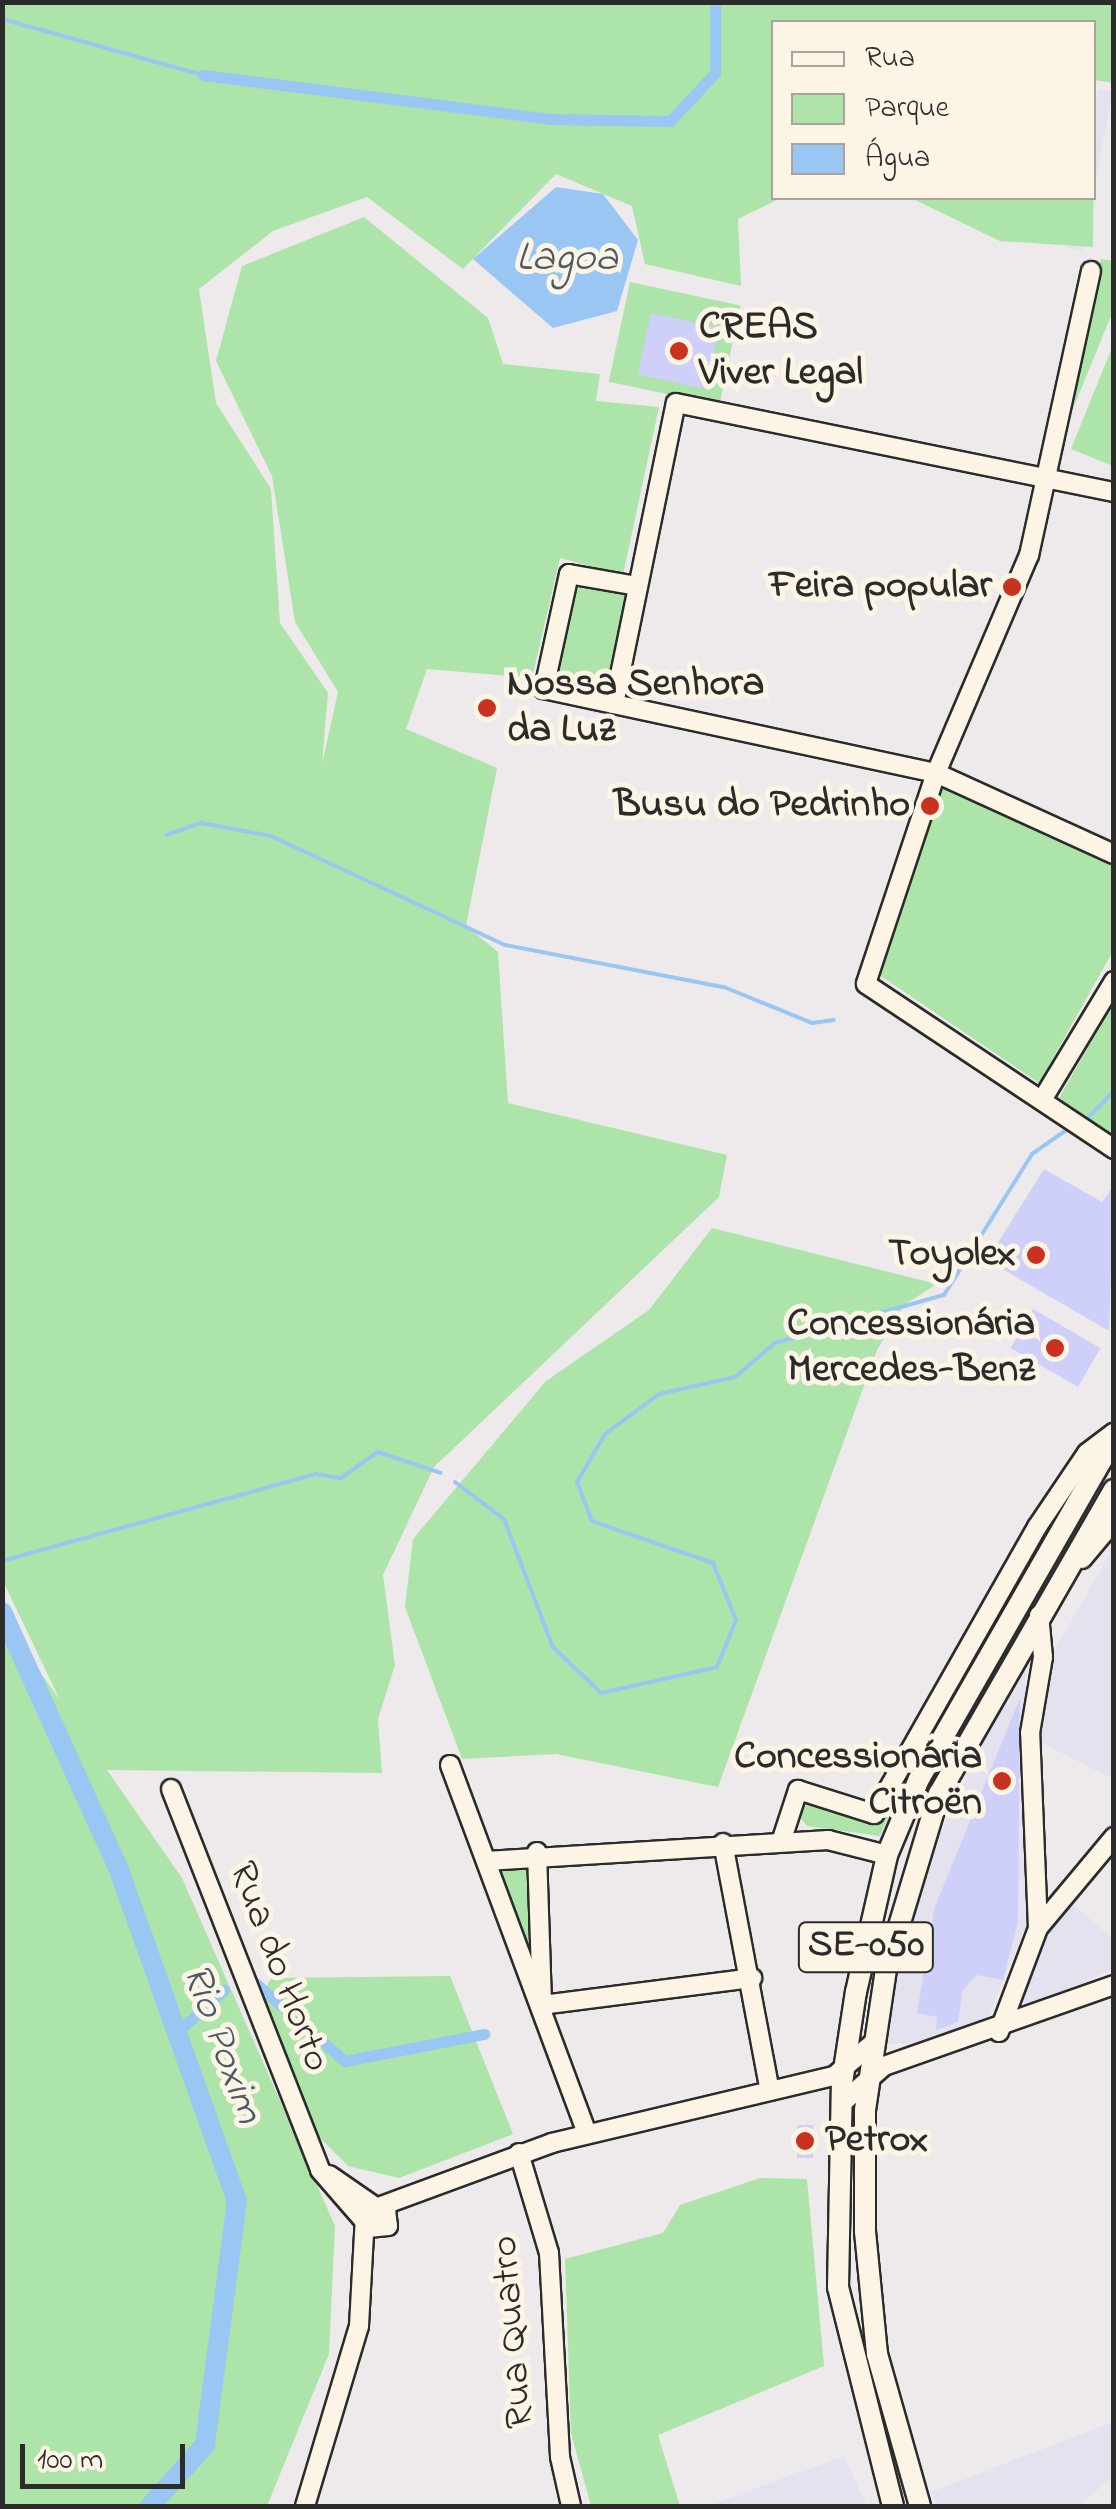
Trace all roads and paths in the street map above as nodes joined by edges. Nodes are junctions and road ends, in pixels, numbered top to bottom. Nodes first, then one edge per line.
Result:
1 (1091, 271) dead end
2 (1041, 477) junction
3 (1114, 492) edge
4 (637, 586) junction
5 (614, 704) junction
6 (936, 773) junction
7 (1114, 854) edge
8 (1114, 981) edge
9 (1042, 1100) junction
10 (1114, 1149) edge
11 (1114, 1436) edge
12 (1114, 1490) edge
13 (1114, 1521) edge
14 (1038, 1612) junction
15 (450, 1766) dead end
16 (171, 1789) dead end
17 (1114, 1837) edge
18 (781, 1842) junction
19 (723, 1843) junction
20 (537, 1852) junction
21 (887, 1855) junction
22 (486, 1861) junction
23 (1036, 1879) junction
24 (1064, 1896) junction
25 (1038, 1928) junction
26 (752, 1978) junction
27 (1114, 1985) edge
28 (542, 2005) junction
29 (999, 2032) junction
30 (874, 2044) junction
31 (844, 2072) junction
32 (869, 2074) junction
33 (770, 2090) junction
34 (841, 2104) junction
35 (587, 2133) junction
36 (520, 2153) junction
37 (377, 2219) junction
38 (305, 2506) edge
39 (571, 2506) edge
40 (893, 2506) edge
41 (920, 2506) edge

1 - 2 street
2 - 3 street
2 - 4 street
2 - 6 street
4 - 5 street
4 - 5 street
5 - 6 street
6 - 7 street
6 - 9 street
8 - 9 street
9 - 10 street
11 - 18 street
11 - 21 main road, SE-050
12 - 14 main road, SE-050
13 - 14 street
14 - 23 street
14 - 30 main road, SE-050
15 - 22 street
16 - 37 street, Rua do Horto
17 - 24 street
18 - 19 street
18 - 21 street
19 - 20 street
19 - 26 street
20 - 22 street
20 - 28 street
21 - 31 main road, SE-050
22 - 28 street
23 - 24 street
23 - 25 street
24 - 25 street
25 - 29 street
26 - 28 street
26 - 33 street
27 - 29 street
28 - 35 street
29 - 32 street
30 - 31 street
30 - 32 main road, SE-050
31 - 33 street
31 - 34 main road, SE-050
32 - 34 street
32 - 41 main road, SE-050
33 - 35 street
34 - 40 main road, SE-050
35 - 36 street
36 - 37 street
36 - 39 street, Rua Quatro
37 - 38 street

